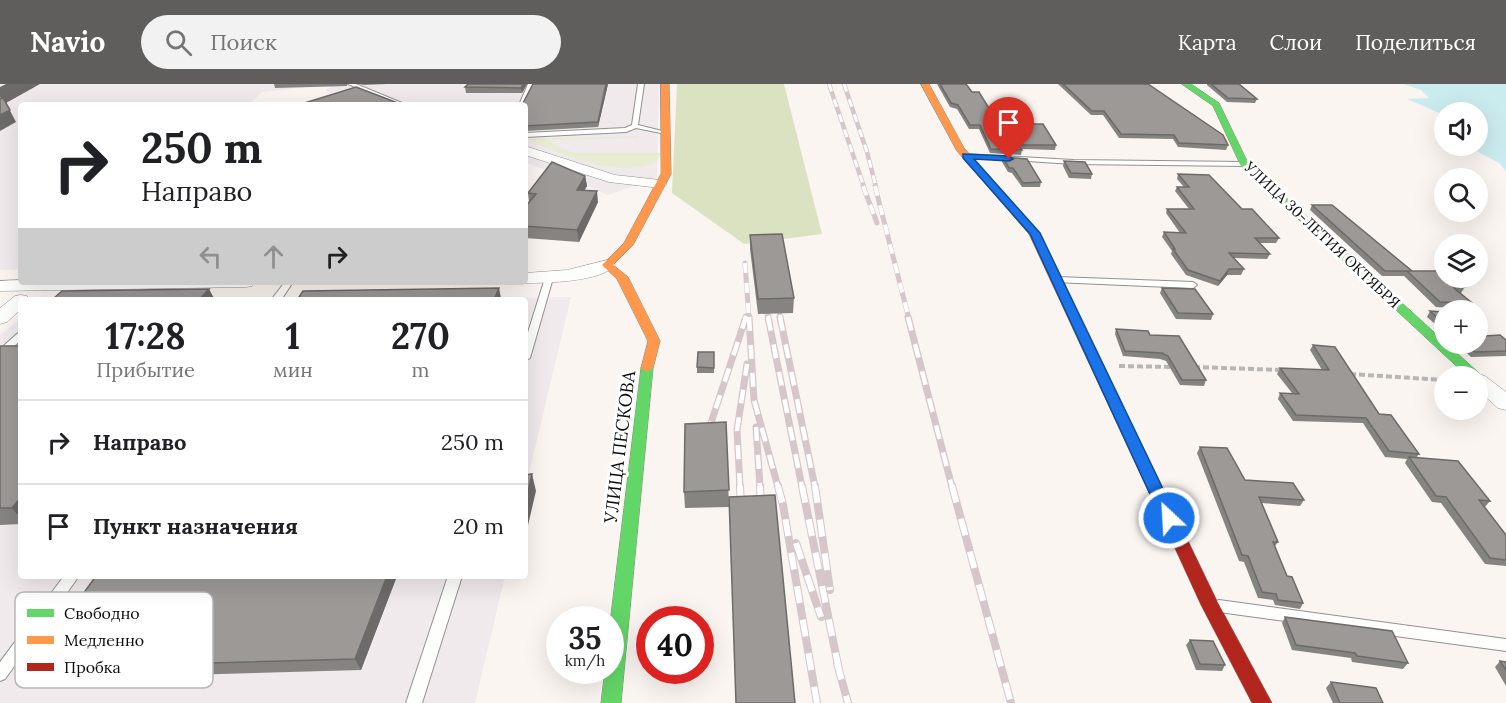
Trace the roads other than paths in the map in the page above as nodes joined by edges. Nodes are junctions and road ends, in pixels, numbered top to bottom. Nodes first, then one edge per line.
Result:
1 (351, 84) edge
2 (531, 84) edge
3 (641, 84) edge
4 (666, 84) edge
5 (925, 84) edge
6 (1186, 84) edge
7 (396, 102) edge
8 (523, 102) edge
9 (635, 126) junction
10 (664, 133) junction
11 (528, 135) edge
12 (528, 151) edge
13 (966, 156) junction
14 (1244, 164) junction
15 (660, 184) junction
16 (607, 265) junction
17 (528, 278) edge
18 (549, 278) junction
19 (1057, 280) junction
20 (171, 285) edge
21 (1193, 285) dead end
22 (0, 286) edge
23 (39, 286) junction
24 (25, 297) edge
25 (18, 303) edge
26 (0, 318) edge
27 (18, 338) edge
28 (528, 348) edge
29 (0, 354) edge
30 (1463, 366) edge
31 (1488, 388) edge
32 (1506, 403) edge
33 (70, 579) edge
34 (454, 579) edge
35 (60, 592) edge
36 (1210, 605) junction
37 (1506, 645) edge
38 (15, 654) edge
39 (0, 674) edge
40 (414, 703) edge
41 (611, 703) edge
42 (1262, 703) edge

1 - 7 lane
2 - 8 lane
3 - 9 lane
4 - 10 street
5 - 13 street
6 - 14 street, УЛИЦА 30-ЛЕТИЯ ОКТЯБРЯ
9 - 10 lane
9 - 11 lane
10 - 15 street
12 - 15 street
13 - 14 lane
13 - 19 street
14 - 30 street, УЛИЦА 30-ЛЕТИЯ ОКТЯБРЯ
15 - 16 street
16 - 18 street
16 - 41 street, УЛИЦА ПЕСКОВА
17 - 18 street
18 - 28 lane
19 - 21 lane
19 - 36 street
20 - 23 street
22 - 23 street
23 - 24 street
25 - 26 street
27 - 29 lane
31 - 32 street
33 - 35 lane
34 - 40 lane
36 - 37 lane
36 - 42 street
38 - 39 lane

